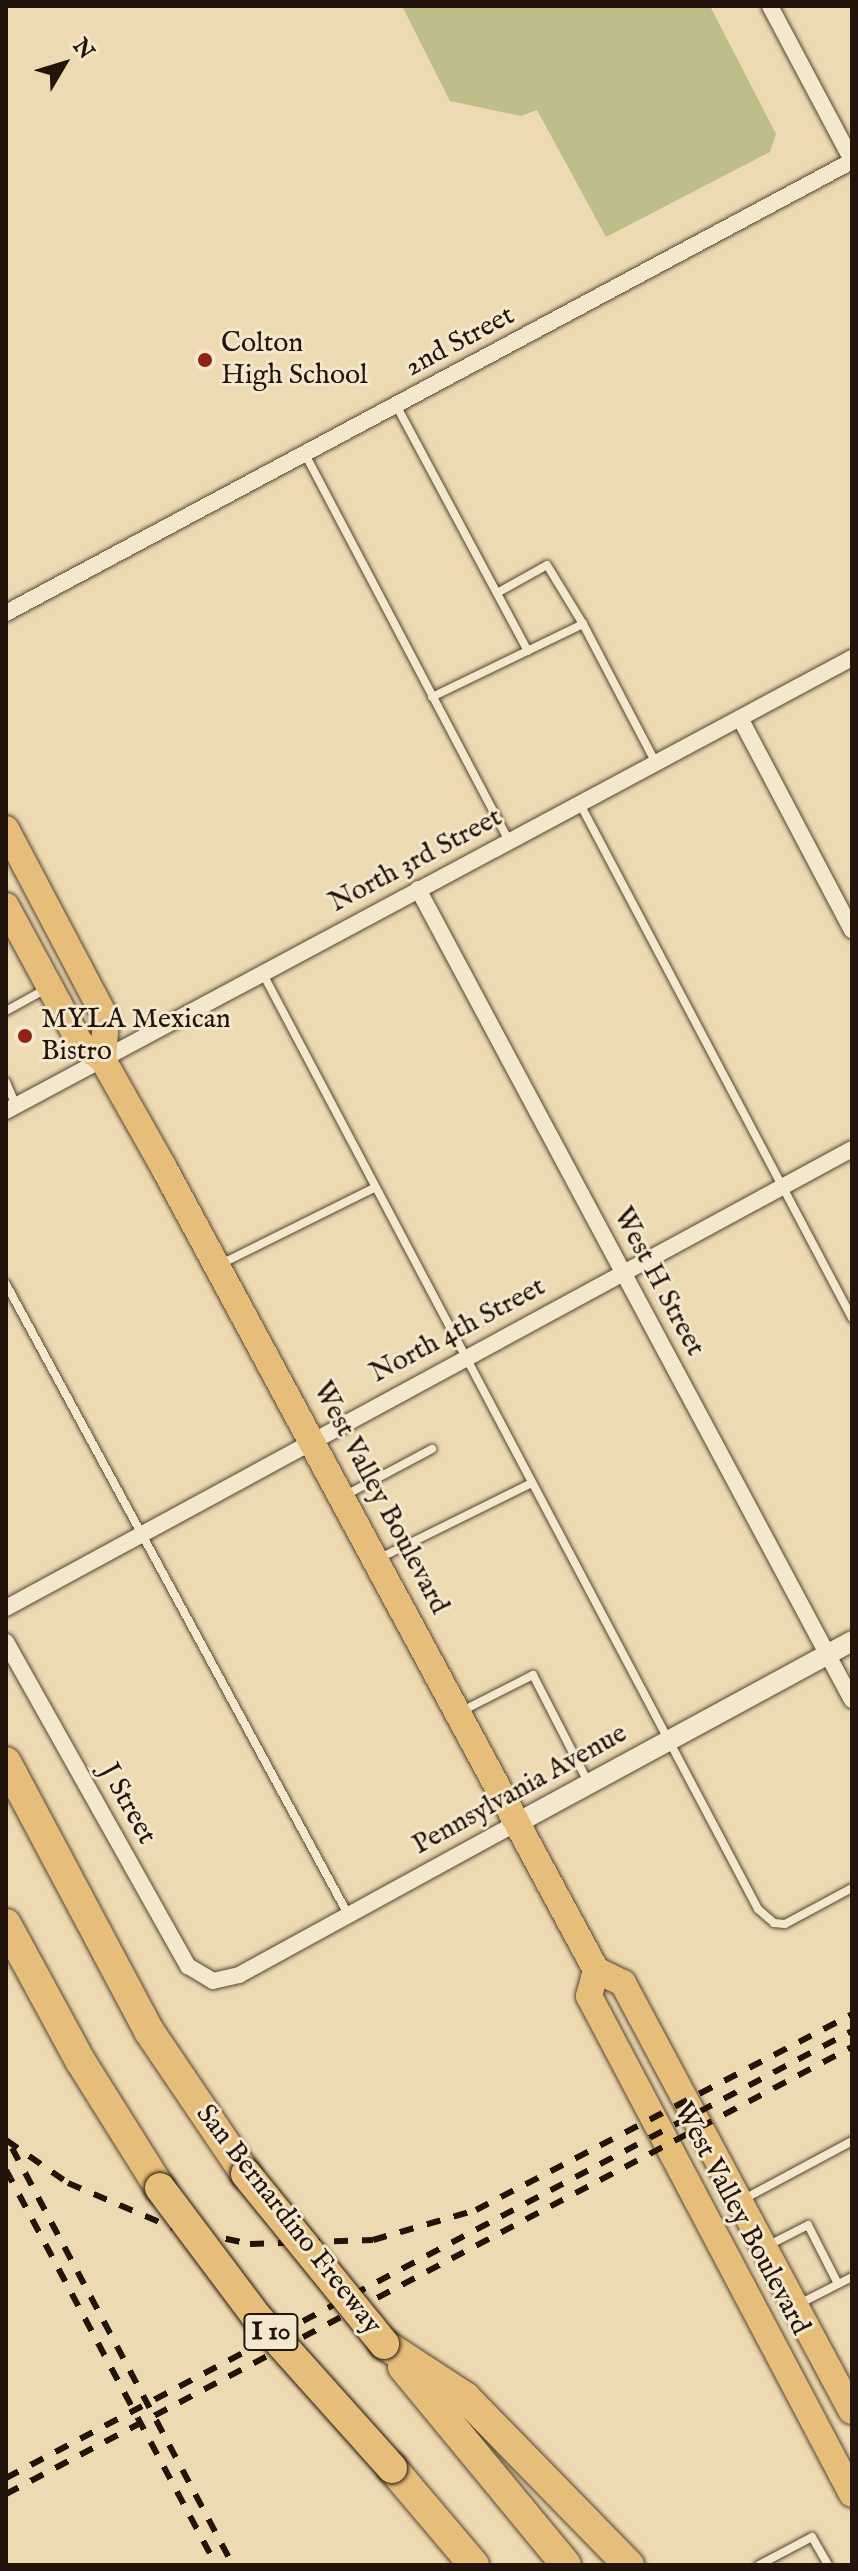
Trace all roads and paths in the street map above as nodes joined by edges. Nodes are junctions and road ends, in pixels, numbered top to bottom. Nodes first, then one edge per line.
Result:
1 (770, 6) edge
2 (852, 160) edge
3 (396, 405) junction
4 (305, 454) junction
5 (497, 593) junction
6 (6, 613) edge
7 (583, 624) junction
8 (528, 651) junction
9 (852, 658) edge
10 (432, 697) junction
11 (740, 718) junction
12 (656, 763) junction
13 (579, 803) junction
14 (6, 829) edge
15 (509, 841) junction
16 (418, 889) junction
17 (6, 906) edge
18 (852, 930) edge
19 (263, 973) junction
20 (51, 986) junction
21 (6, 1011) edge
22 (103, 1060) junction
23 (6, 1082) edge
24 (11, 1108) edge
25 (852, 1149) edge
26 (783, 1186) junction
27 (372, 1189) junction
28 (217, 1266) junction
29 (623, 1271) junction
30 (6, 1284) edge
31 (852, 1318) edge
32 (462, 1358) junction
33 (312, 1438) junction
34 (432, 1449) dead end
35 (530, 1484) junction
36 (344, 1497) junction
37 (141, 1533) junction
38 (378, 1559) junction
39 (6, 1608) edge
40 (852, 1641) edge
41 (6, 1642) edge
42 (827, 1654) junction
43 (852, 1700) edge
44 (459, 1713) junction
45 (668, 1741) junction
46 (6, 1762) edge
47 (589, 1784) junction
48 (517, 1823) junction
49 (852, 1888) edge
50 (349, 1916) junction
51 (6, 1924) edge
52 (596, 1970) junction
53 (213, 1981) joint
54 (852, 2141) edge
55 (740, 2201) junction
56 (764, 2247) junction
57 (730, 2266) junction
58 (852, 2277) edge
59 (838, 2284) junction
60 (795, 2306) junction
61 (815, 2342) junction
62 (454, 2406) junction
63 (852, 2411) edge
64 (852, 2494) edge
65 (474, 2565) edge
66 (566, 2565) edge
67 (629, 2565) edge
68 (759, 2565) edge
69 (828, 2565) edge

1 - 2 street
2 - 3 street, 2nd Street
3 - 4 street, 2nd Street
3 - 5 lane
4 - 6 street, 2nd Street
4 - 10 lane
5 - 7 lane
5 - 8 lane
7 - 8 lane
7 - 12 lane
8 - 10 lane
9 - 11 street, North 3rd Street
10 - 15 lane
11 - 12 street, North 3rd Street
11 - 18 street
12 - 13 street, North 3rd Street
13 - 15 street, North 3rd Street
13 - 26 lane
14 - 22 main road
15 - 16 street, North 3rd Street
16 - 19 street, North 3rd Street
16 - 29 street, West H Street
17 - 20 main road, West Valley Boulevard
19 - 22 street, North 3rd Street
19 - 27 lane
20 - 21 lane
20 - 22 main road, West Valley Boulevard
22 - 24 street, North 3rd Street
22 - 28 main road, West Valley Boulevard
23 - 24 lane
25 - 26 street, North 4th Street
26 - 29 street, North 4th Street
26 - 31 lane
27 - 28 lane
27 - 32 lane
28 - 33 main road, West Valley Boulevard
29 - 32 street, North 4th Street
29 - 42 street, West H Street
30 - 37 lane
32 - 33 street, North 4th Street
32 - 35 lane
33 - 36 main road, West Valley Boulevard
33 - 37 street, North 4th Street
34 - 36 lane
35 - 38 lane
35 - 45 lane
36 - 38 main road, West Valley Boulevard
37 - 39 street, North 4th Street
37 - 50 lane
38 - 44 main road, West Valley Boulevard
40 - 42 street, Pennsylvania Avenue
41 - 53 street, J Street
42 - 43 street, West H Street
42 - 45 street, Pennsylvania Avenue
44 - 47 lane
44 - 48 main road, West Valley Boulevard
45 - 47 street, Pennsylvania Avenue
45 - 49 lane
46 - 62 highway, San Bernardino Freeway, bridge
47 - 48 street, Pennsylvania Avenue
48 - 50 street, Pennsylvania Avenue
48 - 52 main road, West Valley Boulevard
50 - 53 street, Pennsylvania Avenue
51 - 65 highway, I 10, bridge
52 - 55 main road, West Valley Boulevard
52 - 57 main road, West Valley Boulevard
54 - 55 lane
55 - 56 main road, West Valley Boulevard
56 - 59 lane
56 - 60 main road, West Valley Boulevard
57 - 61 main road
57 - 64 main road, West Valley Boulevard
58 - 59 lane
59 - 60 lane
60 - 61 main road, West Valley Boulevard
61 - 63 main road, West Valley Boulevard
62 - 66 highway, San Bernardino Freeway
62 - 67 highway
68 - 69 lane

